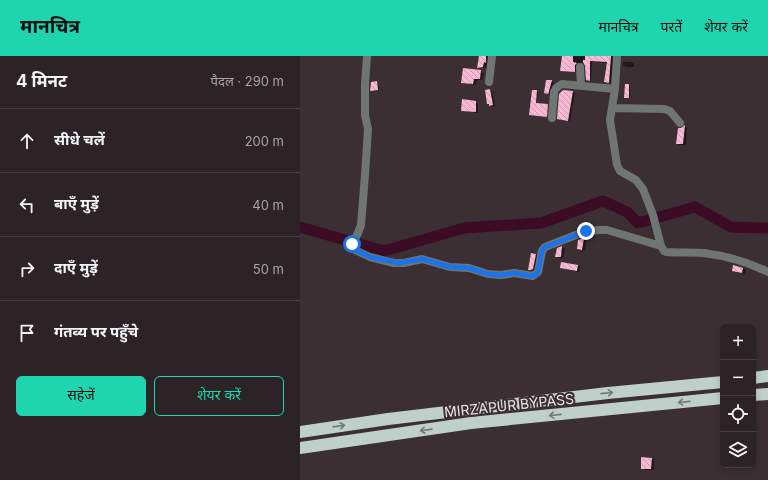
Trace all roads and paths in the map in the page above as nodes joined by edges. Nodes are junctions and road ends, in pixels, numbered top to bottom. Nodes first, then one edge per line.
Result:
1 (367, 56) edge
2 (492, 56) edge
3 (617, 56) edge
4 (580, 67) dead end
5 (490, 82) dead end
6 (581, 85) junction
7 (615, 89) junction
8 (612, 108) junction
9 (552, 118) dead end
10 (680, 123) dead end
11 (661, 246) junction
12 (768, 272) edge
13 (768, 376) edge
14 (756, 378) edge
15 (720, 382) edge
16 (768, 394) edge
17 (756, 395) edge
18 (720, 398) edge
19 (300, 432) edge
20 (300, 448) edge

1 - 11 street
2 - 5 street
3 - 7 street
4 - 6 street
6 - 7 street
6 - 9 street
7 - 8 street
8 - 10 street
8 - 11 street
11 - 12 street
13 - 14 highway
19 -> 15 highway
16 - 17 highway
18 -> 20 highway, MIRZAPUR BYPASS

